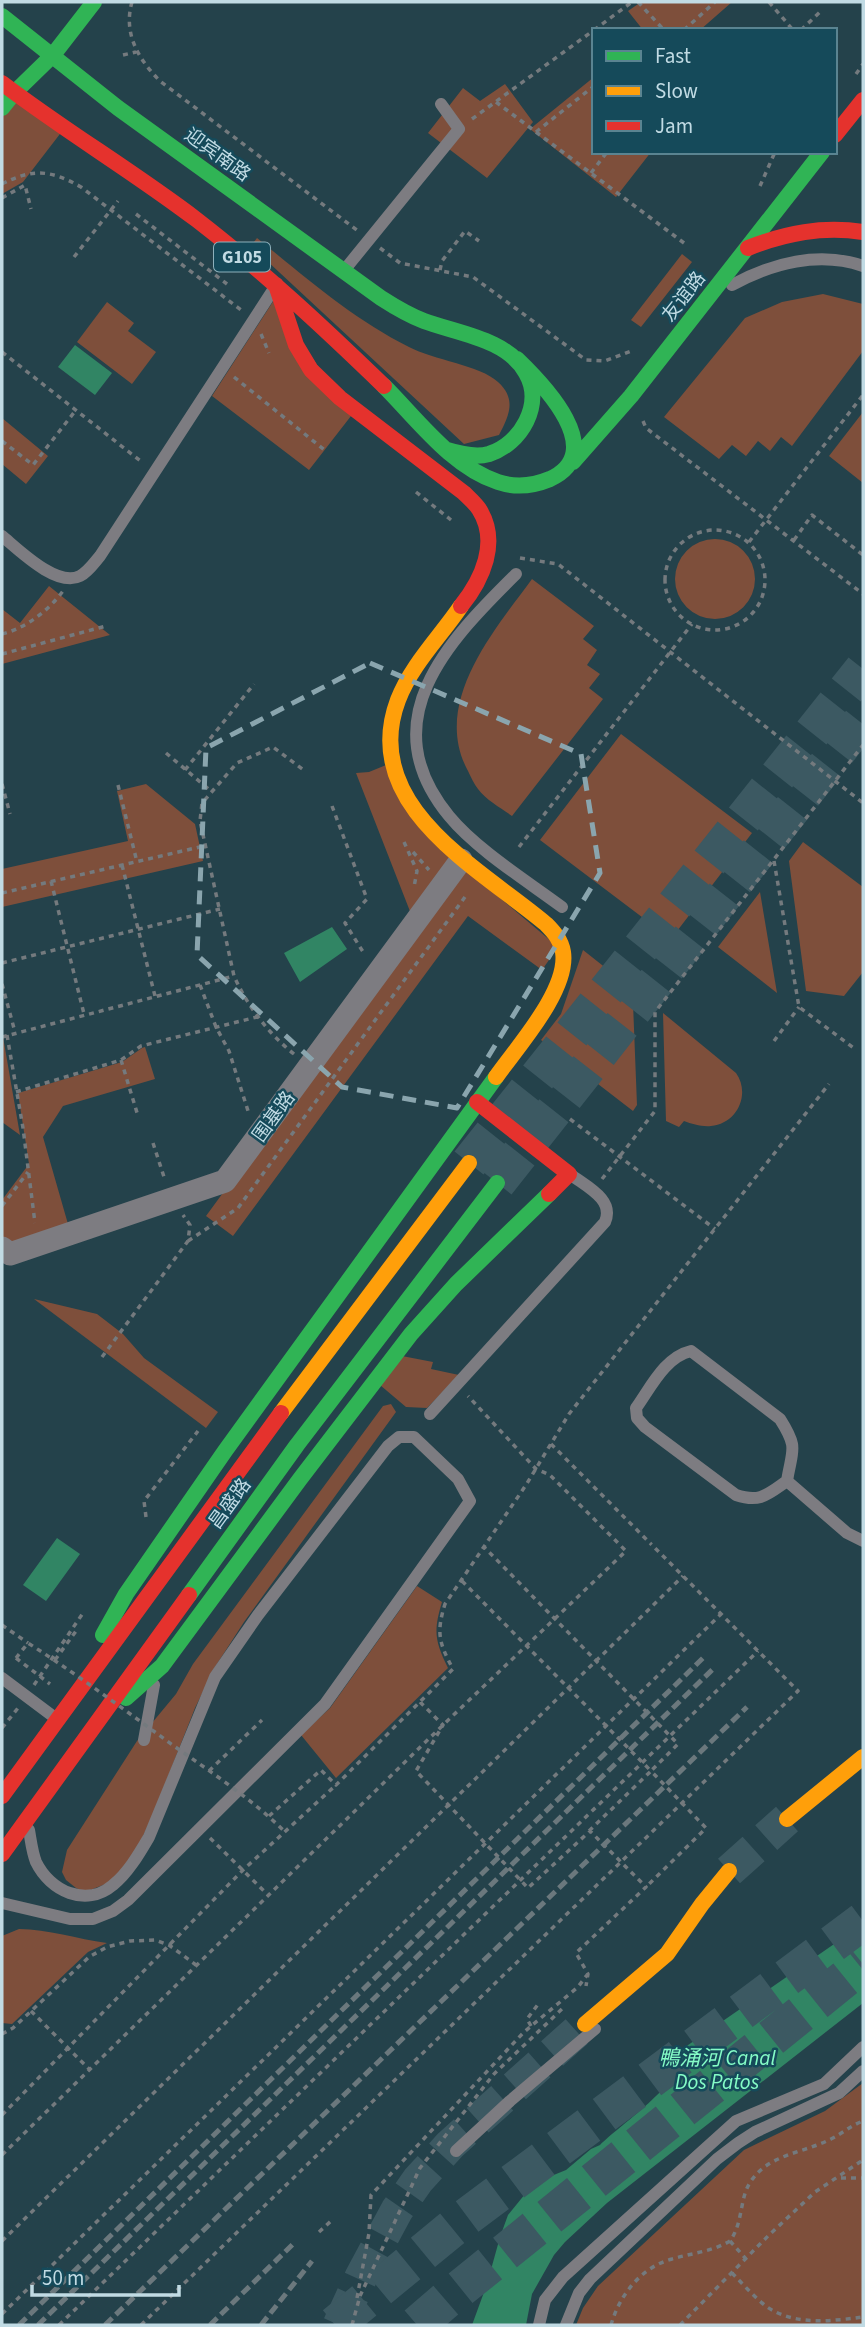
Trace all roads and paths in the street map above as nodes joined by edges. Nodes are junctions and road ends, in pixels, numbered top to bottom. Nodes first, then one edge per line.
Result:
1 (94, 2) edge
2 (132, 2) edge
3 (632, 2) edge
4 (638, 2) edge
5 (715, 2) edge
6 (769, 2) edge
7 (820, 12) dead end
8 (2, 16) edge
9 (597, 28) edge
10 (662, 28) edge
11 (686, 28) edge
12 (791, 28) edge
13 (803, 28) edge
14 (592, 31) edge
15 (136, 52) junction
16 (53, 55) junction
17 (123, 55) dead end
18 (8, 88) edge
19 (592, 88) edge
20 (863, 100) edge
21 (496, 102) junction
22 (441, 104) dead end
23 (2, 108) edge
24 (459, 129) junction
25 (536, 132) junction
26 (837, 132) edge
27 (605, 154) edge
28 (774, 154) edge
29 (820, 154) edge
30 (591, 173) junction
31 (2, 184) edge
32 (760, 187) dead end
33 (109, 193) dead end
34 (2, 198) edge
35 (31, 209) dead end
36 (129, 209) dead end
37 (111, 210) junction
38 (863, 232) edge
39 (369, 240) junction
40 (479, 241) dead end
41 (684, 243) dead end
42 (748, 248) junction
43 (74, 257) dead end
44 (863, 266) edge
45 (439, 270) junction
46 (344, 271) junction
47 (227, 284) dead end
48 (276, 285) junction
49 (710, 297) junction
50 (254, 319) junction
51 (641, 343) dead end
52 (2, 353) edge
53 (270, 354) dead end
54 (611, 359) junction
55 (521, 365) junction
56 (222, 367) junction
57 (863, 395) edge
58 (631, 397) junction
59 (76, 410) junction
60 (2, 441) edge
61 (447, 450) junction
62 (327, 452) dead end
63 (573, 462) junction
64 (154, 471) junction
65 (411, 488) dead end
66 (453, 521) dead end
67 (767, 521) junction
68 (2, 536) edge
69 (794, 540) junction
70 (749, 542) junction
71 (487, 554) junction
72 (863, 555) edge
73 (516, 574) dead end
74 (64, 590) dead end
75 (863, 594) edge
76 (692, 624) junction
77 (106, 626) dead end
78 (2, 634) edge
79 (669, 652) junction
80 (2, 654) edge
81 (254, 684) dead end
82 (863, 745) edge
83 (166, 753) dead end
84 (186, 770) junction
85 (305, 771) dead end
86 (835, 780) junction
87 (2, 784) edge
88 (118, 785) dead end
89 (212, 792) junction
90 (863, 803) edge
91 (332, 806) dead end
92 (10, 814) dead end
93 (205, 846) junction
94 (519, 846) dead end
95 (774, 859) junction
96 (461, 860) junction
97 (137, 862) junction
98 (122, 865) junction
99 (51, 881) junction
100 (444, 883) junction
101 (2, 892) edge
102 (409, 894) dead end
103 (562, 907) dead end
104 (220, 909) junction
105 (138, 929) junction
106 (66, 947) junction
107 (368, 960) dead end
108 (2, 963) edge
109 (234, 976) junction
110 (2, 984) edge
111 (200, 985) junction
112 (155, 996) junction
113 (799, 1007) junction
114 (84, 1014) junction
115 (258, 1016) junction
116 (216, 1027) junction
117 (15, 1033) junction
118 (4, 1036) edge
119 (774, 1041) dead end
120 (856, 1049) dead end
121 (121, 1060) junction
122 (309, 1067) junction
123 (829, 1084) dead end
124 (16, 1092) junction
125 (477, 1102) junction
126 (138, 1116) dead end
127 (570, 1119) dead end
128 (153, 1143) dead end
129 (251, 1146) junction
130 (620, 1156) junction
131 (469, 1163) tunnel mouth
132 (28, 1172) junction
133 (569, 1174) junction
134 (497, 1183) tunnel mouth
135 (592, 1192) junction
136 (172, 1200) junction
137 (2, 1206) edge
138 (715, 1228) junction
139 (188, 1241) junction
140 (40, 1245) junction
141 (2, 1248) edge
142 (102, 1357) dead end
143 (457, 1385) junction
144 (430, 1414) dead end
145 (551, 1444) junction
146 (536, 1469) junction
147 (787, 1481) junction
148 (863, 1541) edge
149 (485, 1548) junction
150 (683, 1576) junction
151 (462, 1581) junction
152 (721, 1614) junction
153 (554, 1618) junction
154 (2, 1625) edge
155 (29, 1643) junction
156 (526, 1645) junction
157 (758, 1651) junction
158 (162, 1666) junction
159 (2, 1678) edge
160 (420, 1702) junction
161 (63, 1711) junction
162 (262, 1720) dead end
163 (443, 1725) junction
164 (89, 1731) junction
165 (144, 1740) dead end
166 (863, 1757) edge
167 (209, 1771) junction
168 (651, 1771) junction
169 (336, 1785) junction
170 (2, 1796) edge
171 (269, 1816) junction
172 (28, 1817) junction
173 (787, 1819) tunnel mouth
174 (200, 1829) junction
175 (589, 1831) junction
176 (285, 1832) junction
177 (2, 1854) edge
178 (243, 1870) junction
179 (734, 1876) joint
180 (646, 1887) junction
181 (268, 1895) junction
182 (2, 1903) edge
183 (169, 1945) junction
184 (196, 1965) junction
185 (588, 1974) junction
186 (611, 1982) dead end
187 (587, 1986) dead end
188 (539, 2003) dead end
189 (31, 2011) junction
190 (591, 2019) joint
191 (531, 2026) junction
192 (2, 2034) edge
193 (863, 2047) edge
194 (68, 2048) junction
195 (90, 2069) junction
196 (863, 2071) edge
197 (2, 2115) edge
198 (863, 2121) edge
199 (456, 2151) dead end
200 (2, 2155) edge
201 (863, 2160) edge
202 (838, 2178) junction
203 (863, 2178) edge
204 (331, 2221) dead end
205 (319, 2232) dead end
206 (2, 2241) edge
207 (730, 2241) junction
208 (746, 2259) junction
209 (732, 2273) junction
210 (2, 2314) edge
211 (863, 2316) edge
212 (683, 2324) edge
213 (60, 2325) edge
214 (141, 2325) edge
215 (352, 2325) edge
216 (539, 2325) edge
217 (566, 2325) edge
218 (611, 2325) edge

1 - 16 main road
2 - 15 path
3 - 9 path
4 - 10 path
5 - 11 path
6 - 12 path
7 - 13 path
8 - 16 main road, 迎宾南路 / G105
14 - 21 path
15 - 17 path
15 - 39 path
16 - 18 main road
16 - 46 main road, 迎宾南路 / G105
18 - 23 main road
18 - 48 main road, G105
19 - 25 path
20 - 26 main road
21 - 24 path
21 - 25 path
22 - 24 lane
24 - 39 lane
25 - 30 path
27 - 30 path
28 - 32 path
29 - 42 main road, 友谊路
30 - 41 path
31 - 37 path
33 - 37 path
34 - 35 path
36 - 47 path
37 - 43 path
37 - 50 path
38 - 42 main road
39 - 45 path
39 - 46 lane
40 - 45 path
42 - 49 main road, 友谊路
44 - 49 lane
45 - 54 path
46 - 55 main road, 迎宾南路 / G105
48 - 50 lane
48 - 61 main road, G105
48 - 71 main road
49 - 58 main road, 友谊路
50 - 53 path
50 - 56 lane
51 - 54 path
52 - 59 path
54 - 58 path
55 - 61 main road
55 - 63 main road, G105
56 - 62 path
56 - 64 lane
57 - 67 path
58 - 63 main road, 友谊路
58 - 67 path
59 - 60 path
59 - 64 path
61 - 63 main road, G105
64 - 68 lane
65 - 66 path
67 - 69 path
67 - 70 path
69 - 72 path
69 - 75 path
70 - 76 path
70 - 76 path
71 - 79 path
71 - 96 main road
73 - 103 lane
74 - 78 path
76 - 79 path
77 - 80 path
79 - 86 path
79 - 94 path
81 - 84 path
82 - 86 path
83 - 84 path
84 - 89 path
85 - 89 path
86 - 90 path
86 - 95 path
87 - 92 path
88 - 97 path
89 - 93 path
91 - 107 path
93 - 97 path
93 - 104 path
95 - 113 path
95 - 130 path
96 - 100 street, 围基路
96 - 125 main road
97 - 98 path
98 - 99 path
98 - 105 path
99 - 101 path
99 - 106 path
100 - 102 path
100 - 122 street, 围基路
100 - 139 path
104 - 105 path
104 - 109 path
105 - 106 path
105 - 112 path
106 - 108 path
106 - 114 path
109 - 111 path
109 - 115 path
110 - 117 path
111 - 112 path
111 - 116 path
112 - 114 path
113 - 119 path
113 - 120 path
114 - 117 path
115 - 116 path
115 - 122 path
116 - 121 path
116 - 129 path
117 - 118 path
118 - 124 path
121 - 124 path
121 - 126 path
122 - 129 street, 围基路
123 - 138 path
124 - 132 path
125 - 133 main road
125 - 161 main road
127 - 130 path
128 - 136 path
129 - 136 street, 围基路
130 - 135 path
130 - 138 path
131 - 161 main road, 昌盛路
132 - 137 path
132 - 140 path
133 - 135 lane
133 - 158 main road
134 - 164 main road, 昌盛路
135 - 143 lane
136 - 139 path
136 - 140 street, 围基路
138 - 145 path
139 - 142 path
140 - 141 street, 围基路
143 - 144 lane
143 - 146 path
145 - 146 path
145 - 150 path, bridge
146 - 149 path
146 - 153 path
147 - 147 lane
147 - 148 lane
149 - 151 path
149 - 153 path
150 - 152 path, bridge
150 - 206 path, bridge
151 - 156 path
151 - 160 path
152 - 157 path, bridge
152 - 210 path, bridge
153 - 156 path
153 - 168 path
154 - 155 path
155 - 161 path, bridge
155 - 167 path, bridge
156 - 163 path
156 - 168 path
157 - 213 path, bridge
157 - 214 path, bridge
158 - 164 main road
158 - 165 lane
159 - 161 lane
160 - 163 path
160 - 169 path
161 - 170 main road, 昌盛路
162 - 167 path
163 - 175 path
163 - 181 path
164 - 172 main road, 昌盛路
166 - 173 main road
167 - 171 path, bridge
168 - 175 path
168 - 180 path
169 - 171 path
169 - 176 path
171 - 176 path, bridge
172 - 174 lane
172 - 177 main road, 昌盛路
174 - 178 path
174 - 182 lane
175 - 180 path
176 - 178 path
178 - 181 path
178 - 183 path
179 - 190 main road
179 - 199 lane
180 - 185 path
181 - 184 path
183 - 184 path
183 - 189 path
183 - 194 path
184 - 195 path
185 - 187 path
185 - 191 path
186 - 190 lane
188 - 191 path
189 - 192 path
189 - 194 path
191 - 215 path
193 - 216 lane
194 - 195 path
194 - 197 path
195 - 200 path
196 - 217 lane
198 - 207 path
201 - 202 path
202 - 203 path
202 - 208 path
204 - 205 path
207 - 208 path
207 - 218 path
208 - 209 path
209 - 211 path
209 - 212 path

